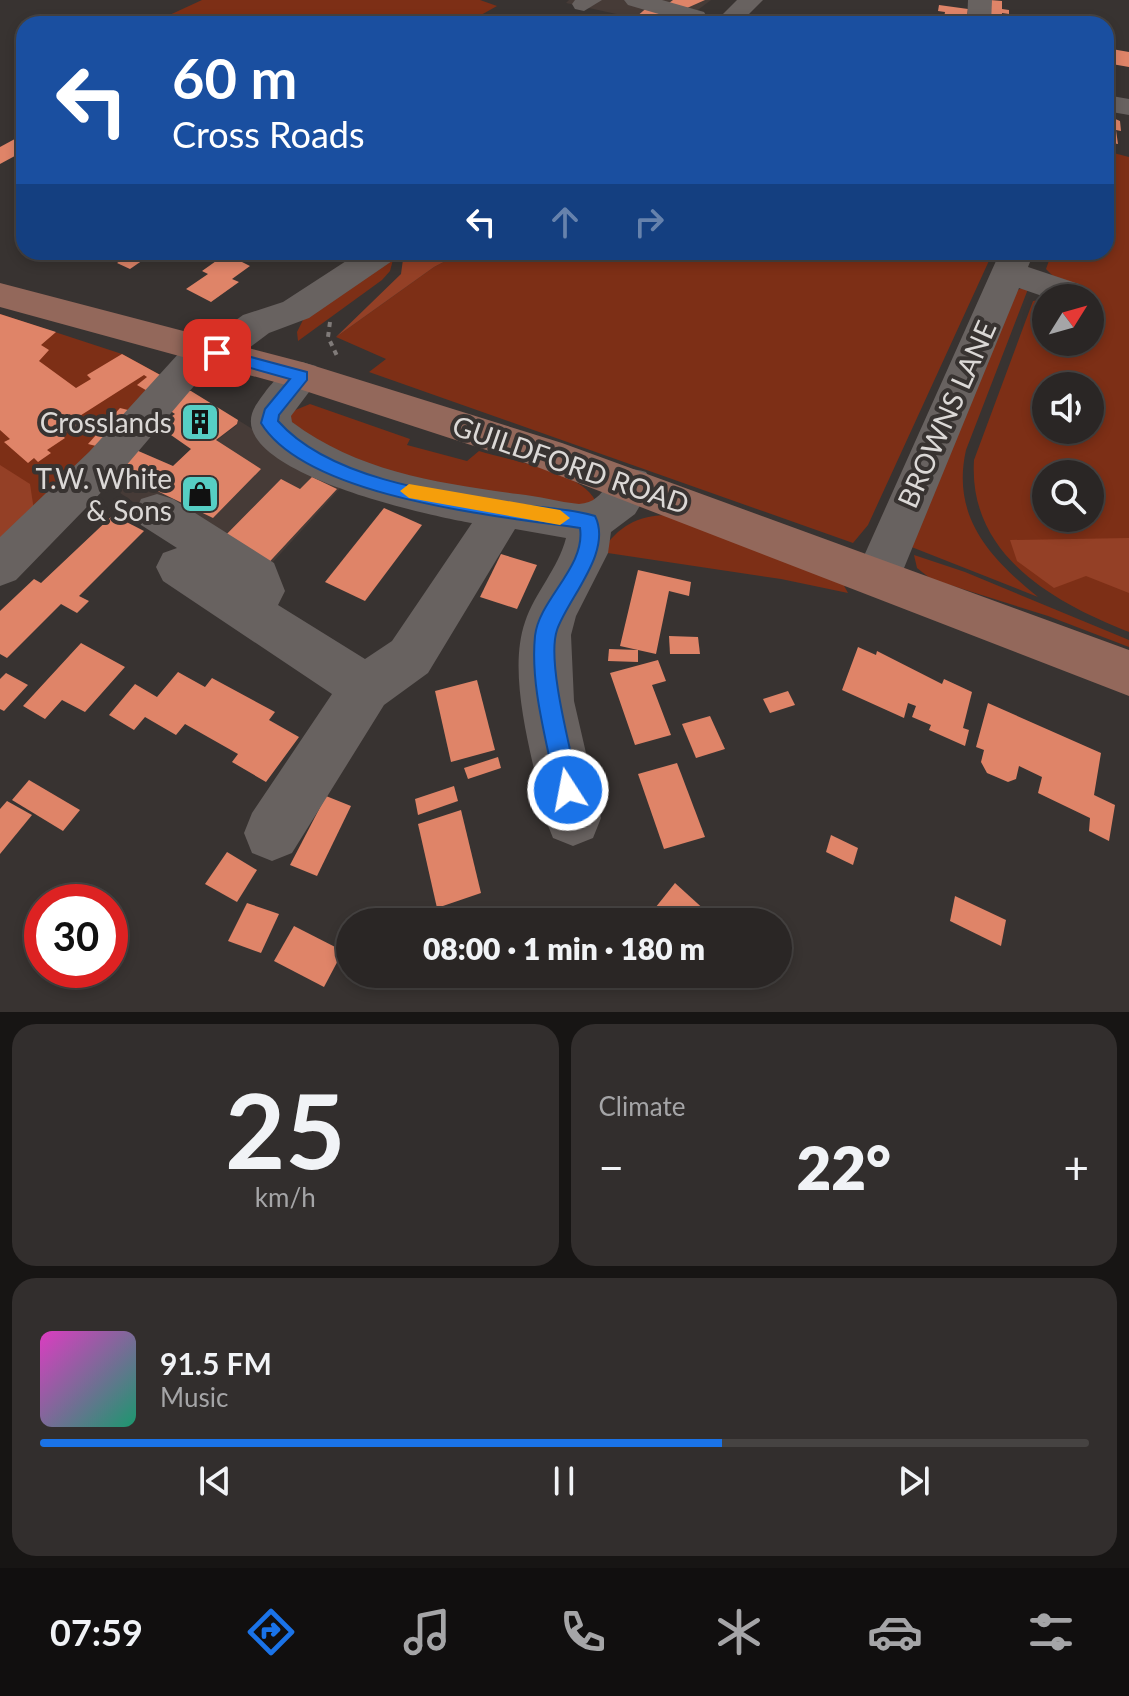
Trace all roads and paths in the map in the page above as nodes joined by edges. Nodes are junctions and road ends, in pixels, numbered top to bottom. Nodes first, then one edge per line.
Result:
1 (636, 0) edge
2 (717, 0) edge
3 (751, 0) edge
4 (684, 16) edge
5 (700, 16) edge
6 (734, 16) edge
7 (374, 260) edge
8 (1013, 262) edge
9 (1052, 284) edge
10 (0, 295) edge
11 (313, 315) junction
12 (210, 352) junction
13 (257, 363) junction
14 (320, 369) junction
15 (631, 484) junction
16 (500, 509) junction
17 (157, 512) dead end
18 (588, 522) junction
19 (0, 566) edge
20 (179, 567) dead end
21 (878, 576) junction
22 (244, 609) junction
23 (1129, 673) edge
24 (366, 688) junction
25 (573, 818) dead end
26 (272, 833) dead end

1 - 4 street
2 - 5 street
3 - 6 street
7 - 11 street
8 - 9 street
8 - 21 street, BROWNS LANE
10 - 12 main road, GUILDFORD ROAD
11 - 12 street
11 - 13 street
11 - 14 path
12 - 13 main road, GUILDFORD ROAD
12 - 19 street
13 - 14 main road, GUILDFORD ROAD
14 - 15 main road, GUILDFORD ROAD
14 - 16 street
15 - 18 street
15 - 21 main road, GUILDFORD ROAD
16 - 18 street
16 - 24 street
17 - 22 street
18 - 25 street
20 - 22 street
21 - 23 main road, GUILDFORD ROAD
22 - 24 street
24 - 26 street

